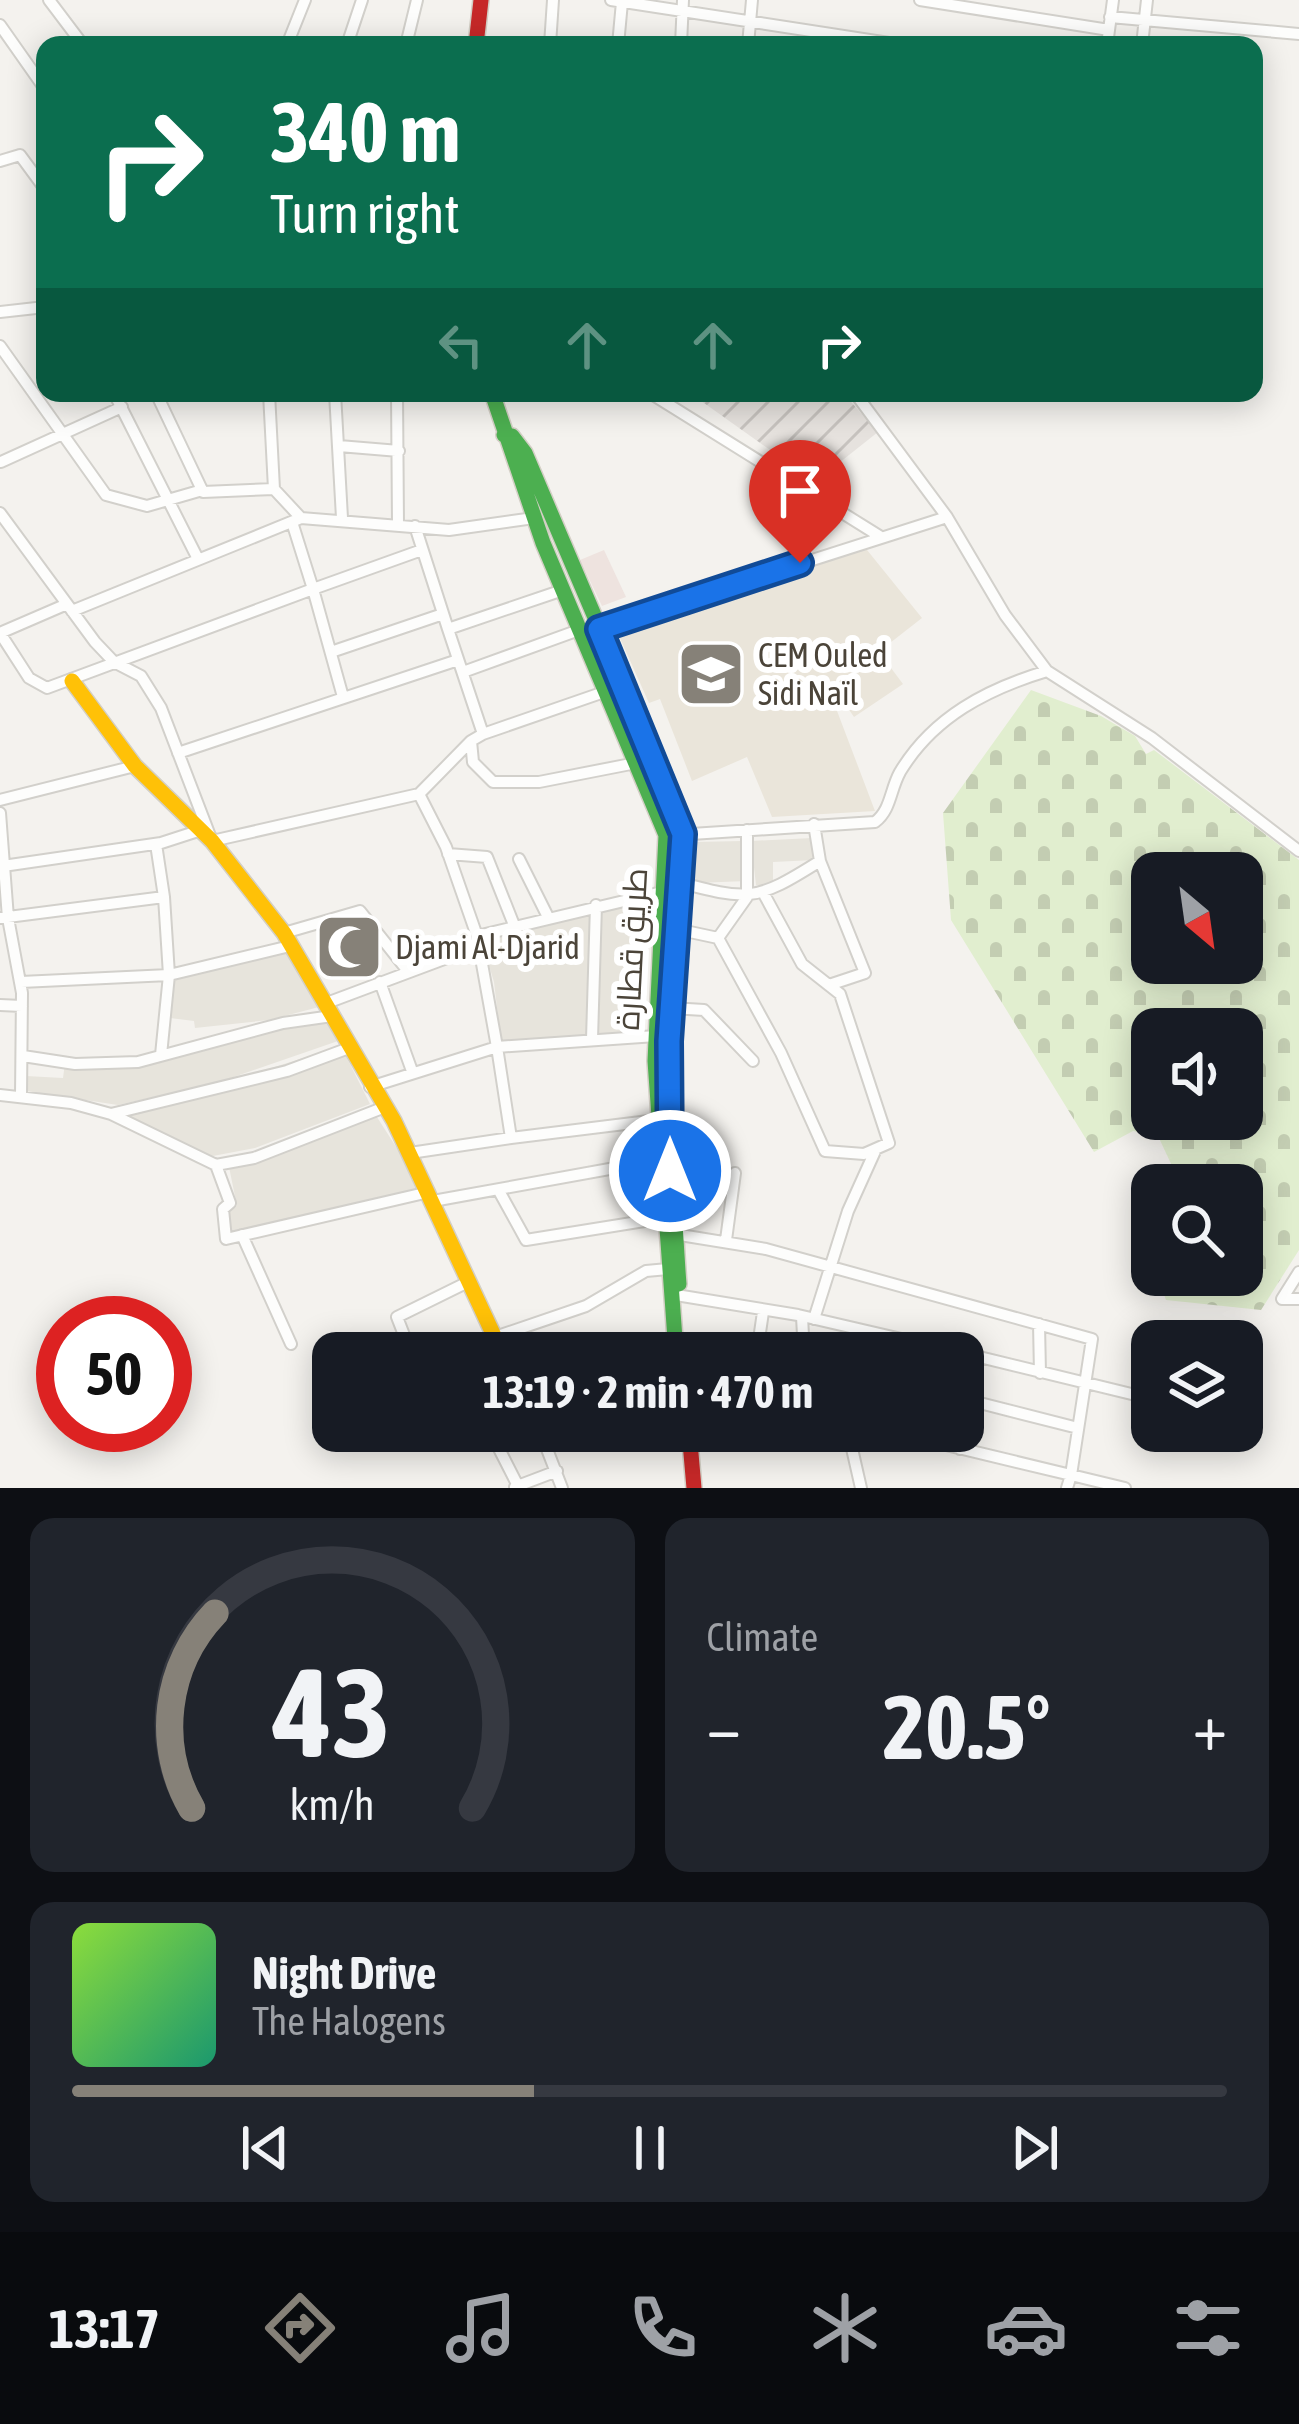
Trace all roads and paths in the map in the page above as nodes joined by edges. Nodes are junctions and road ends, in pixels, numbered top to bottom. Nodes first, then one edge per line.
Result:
1 (49, 0) edge
2 (305, 0) edge
3 (362, 0) edge
4 (417, 0) edge
5 (553, 0) edge
6 (752, 0) edge
7 (920, 0) edge
8 (1113, 0) edge
9 (1148, 0) edge
10 (478, 1) edge
11 (616, 1) edge
12 (682, 6) edge
13 (1146, 17) junction
14 (1110, 23) junction
15 (750, 24) junction
16 (0, 25) edge
17 (791, 30) junction
18 (1299, 34) edge
19 (76, 36) edge
20 (291, 36) edge
21 (350, 36) edge
22 (408, 36) edge
23 (476, 36) edge
24 (551, 36) edge
25 (618, 36) edge
26 (681, 36) edge
27 (749, 36) edge
28 (791, 36) edge
29 (823, 36) edge
30 (1108, 36) edge
31 (1143, 36) edge
32 (36, 75) edge
33 (0, 161) edge
34 (36, 177) edge
35 (36, 308) edge
36 (0, 312) edge
37 (0, 346) edge
38 (36, 396) edge
39 (40, 402) edge
40 (119, 402) edge
41 (160, 402) edge
42 (269, 402) edge
43 (336, 402) edge
44 (397, 402) edge
45 (494, 402) edge
46 (664, 402) edge
47 (863, 402) edge
48 (122, 407) junction
49 (61, 431) junction
50 (503, 435) junction
51 (339, 446) junction
52 (399, 451) junction
53 (1, 462) edge
54 (274, 489) junction
55 (199, 491) junction
56 (168, 496) junction
57 (1, 516) edge
58 (947, 517) junction
59 (342, 518) junction
60 (534, 518) junction
61 (296, 520) junction
62 (398, 524) junction
63 (415, 526) junction
64 (881, 537) junction
65 (418, 551) junction
66 (198, 559) junction
67 (313, 589) junction
68 (563, 590) junction
69 (70, 608) junction
70 (443, 614) junction
71 (448, 629) junction
72 (586, 630) junction
73 (0, 633) edge
74 (331, 652) junction
75 (114, 662) junction
76 (460, 666) junction
77 (1047, 671) junction
78 (72, 681) junction
79 (608, 692) junction
80 (343, 697) junction
81 (484, 734) junction
82 (471, 742) junction
83 (178, 753) junction
84 (636, 763) junction
85 (135, 766) junction
86 (419, 794) junction
87 (0, 800) edge
88 (0, 813) edge
89 (814, 824) junction
90 (747, 830) junction
91 (674, 835) junction
92 (205, 836) junction
93 (1299, 837) edge
94 (1284, 839) junction
95 (156, 844) junction
96 (1299, 851) edge
97 (448, 854) junction
98 (519, 859) dead end
99 (820, 861) junction
100 (3, 866) edge
101 (672, 884) junction
102 (765, 896) junction
103 (164, 897) junction
104 (747, 897) junction
105 (596, 904) junction
106 (548, 917) junction
107 (4, 918) edge
108 (514, 925) junction
109 (668, 927) junction
110 (718, 938) junction
111 (287, 939) junction
112 (478, 941) junction
113 (406, 970) junction
114 (169, 975) junction
115 (21, 982) junction
116 (380, 982) junction
117 (829, 985) junction
118 (0, 1005) edge
119 (22, 1006) junction
120 (328, 1010) junction
121 (663, 1010) junction
122 (656, 1036) junction
123 (592, 1039) junction
124 (497, 1047) junction
125 (349, 1048) junction
126 (161, 1054) junction
127 (22, 1056) junction
128 (753, 1061) dead end
129 (412, 1071) junction
130 (370, 1087) junction
131 (0, 1095) edge
132 (21, 1096) junction
133 (385, 1107) junction
134 (111, 1114) junction
135 (657, 1120) junction
136 (512, 1138) junction
137 (876, 1149) junction
138 (410, 1153) junction
139 (659, 1160) junction
140 (216, 1166) junction
141 (735, 1173) dead end
142 (499, 1191) junction
143 (431, 1197) junction
144 (667, 1229) junction
145 (242, 1235) junction
146 (726, 1240) junction
147 (831, 1266) junction
148 (668, 1269) junction
149 (1299, 1272) edge
150 (468, 1282) junction
151 (675, 1294) junction
152 (1299, 1299) edge
153 (763, 1312) junction
154 (808, 1318) junction
155 (1040, 1324) junction
156 (403, 1332) edge
157 (492, 1332) edge
158 (527, 1332) edge
159 (676, 1332) edge
160 (682, 1332) edge
161 (760, 1332) edge
162 (806, 1332) edge
163 (876, 1332) edge
164 (291, 1344) dead end
165 (984, 1358) edge
166 (1040, 1373) junction
167 (1086, 1384) junction
168 (1131, 1394) edge
169 (984, 1404) edge
170 (1078, 1428) junction
171 (500, 1452) edge
172 (549, 1452) edge
173 (691, 1452) edge
174 (853, 1452) edge
175 (971, 1452) edge
176 (557, 1471) junction
177 (1069, 1482) edge
178 (516, 1487) edge
179 (562, 1488) edge
180 (694, 1488) edge
181 (861, 1488) edge
182 (1125, 1488) edge

1 - 19 street
2 - 20 street
3 - 21 street
4 - 22 street
5 - 24 street
6 - 15 street
7 - 14 street
8 - 14 street
9 - 13 street
10 - 23 main road
11 - 12 street
11 - 25 street
12 - 15 street
12 - 26 street
13 - 14 street
13 - 18 street
13 - 31 street
14 - 30 street
15 - 17 street
15 - 27 street
16 - 32 street
17 - 28 street
17 - 29 street
33 - 34 street
35 - 36 street
37 - 38 street
39 - 49 street
40 - 48 street
41 - 55 street
42 - 54 street
43 - 51 street
44 - 52 street
45 - 50 main road, طريق قطارة
46 - 64 street
47 - 58 street
48 - 49 street
48 - 56 street
49 - 53 street
49 - 56 street
50 - 60 main road, طريق قطارة
50 - 72 main road, طريق قطارة
51 - 52 street
51 - 59 street
52 - 62 street
54 - 55 street
54 - 61 street
55 - 56 street
56 - 66 street
57 - 69 street
58 - 64 street
58 - 77 street
59 - 61 street
59 - 62 street
60 - 63 street
60 - 68 main road, طريق قطارة
61 - 66 street
61 - 67 street
62 - 63 street
63 - 65 street
64 - 72 street
65 - 67 street
65 - 70 street
66 - 69 street
67 - 74 street
67 - 75 street
68 - 71 street
68 - 72 main road, طريق قطارة
69 - 73 street
69 - 75 street
70 - 71 street
70 - 74 street
71 - 76 street
72 - 76 street
72 - 79 main road, طريق قطارة
72 - 91 main road, طريق قطارة
73 - 78 street
74 - 80 street
75 - 78 street
75 - 83 street
76 - 80 street
76 - 81 street
77 - 89 street
77 - 94 street
78 - 85 main road
79 - 81 street
79 - 84 main road, طريق قطارة
80 - 83 street
81 - 82 street
82 - 84 street
82 - 86 street
83 - 92 street
84 - 91 main road, طريق قطارة
85 - 87 street
85 - 92 main road
86 - 92 street
86 - 97 street
88 - 100 street
89 - 90 street
89 - 99 street
90 - 91 street
90 - 104 street
91 - 101 main road, طريق قطارة
92 - 95 street
92 - 111 main road
93 - 94 street
94 - 96 street
95 - 100 street
95 - 103 street
97 - 108 street
97 - 112 street
98 - 106 street
99 - 102 street
99 - 117 street
100 - 107 street
101 - 104 street
101 - 105 street
101 - 109 main road, طريق قطارة
102 - 104 street
102 - 117 street
103 - 107 street
103 - 114 street
104 - 110 street
105 - 106 street
105 - 123 street
106 - 108 street
107 - 115 street
108 - 112 street
109 - 110 street
109 - 121 main road, طريق قطارة
110 - 137 street
111 - 113 street
111 - 114 street
111 - 120 main road
112 - 113 street
112 - 124 street
113 - 116 street
114 - 115 street
114 - 126 street
115 - 119 street
116 - 120 street
116 - 129 street
117 - 137 street
118 - 119 street
119 - 127 street
120 - 125 main road
120 - 126 street
121 - 122 main road, طريق قطارة
121 - 128 street
121 - 144 main road, طريق قطارة
122 - 123 street
122 - 135 main road, طريق قطارة
123 - 124 street
124 - 129 street
124 - 136 street
125 - 130 main road
125 - 134 street
126 - 127 street
127 - 132 street
129 - 130 street
130 - 133 main road
131 - 132 street
132 - 134 street
133 - 138 main road
133 - 140 street
134 - 140 street
135 - 136 street
135 - 139 main road, طريق قطارة
136 - 138 street
137 - 147 street
138 - 143 main road
139 - 142 street
139 - 144 main road, طريق قطارة
140 - 145 street
141 - 146 street
142 - 143 street
142 - 144 street
143 - 145 street
143 - 150 main road
144 - 146 street
144 - 148 main road, طريق قطارة
144 - 151 main road, طريق قطارة
145 - 164 street
146 - 147 street
147 - 154 street
147 - 155 street
148 - 151 main road, طريق قطارة
148 - 158 street
149 - 152 street
150 - 156 street
150 - 157 main road
151 - 153 street
151 - 159 main road, طريق قطارة
151 - 160 main road, طريق قطارة
153 - 154 street
153 - 161 street
154 - 162 street
154 - 163 street
155 - 166 street
155 - 167 street
165 - 166 street
166 - 167 street
167 - 168 street
167 - 170 street
169 - 170 street
170 - 177 street
171 - 178 street
172 - 176 street
173 - 180 main road
174 - 181 street
175 - 177 street
176 - 178 street
176 - 179 street
177 - 182 street

